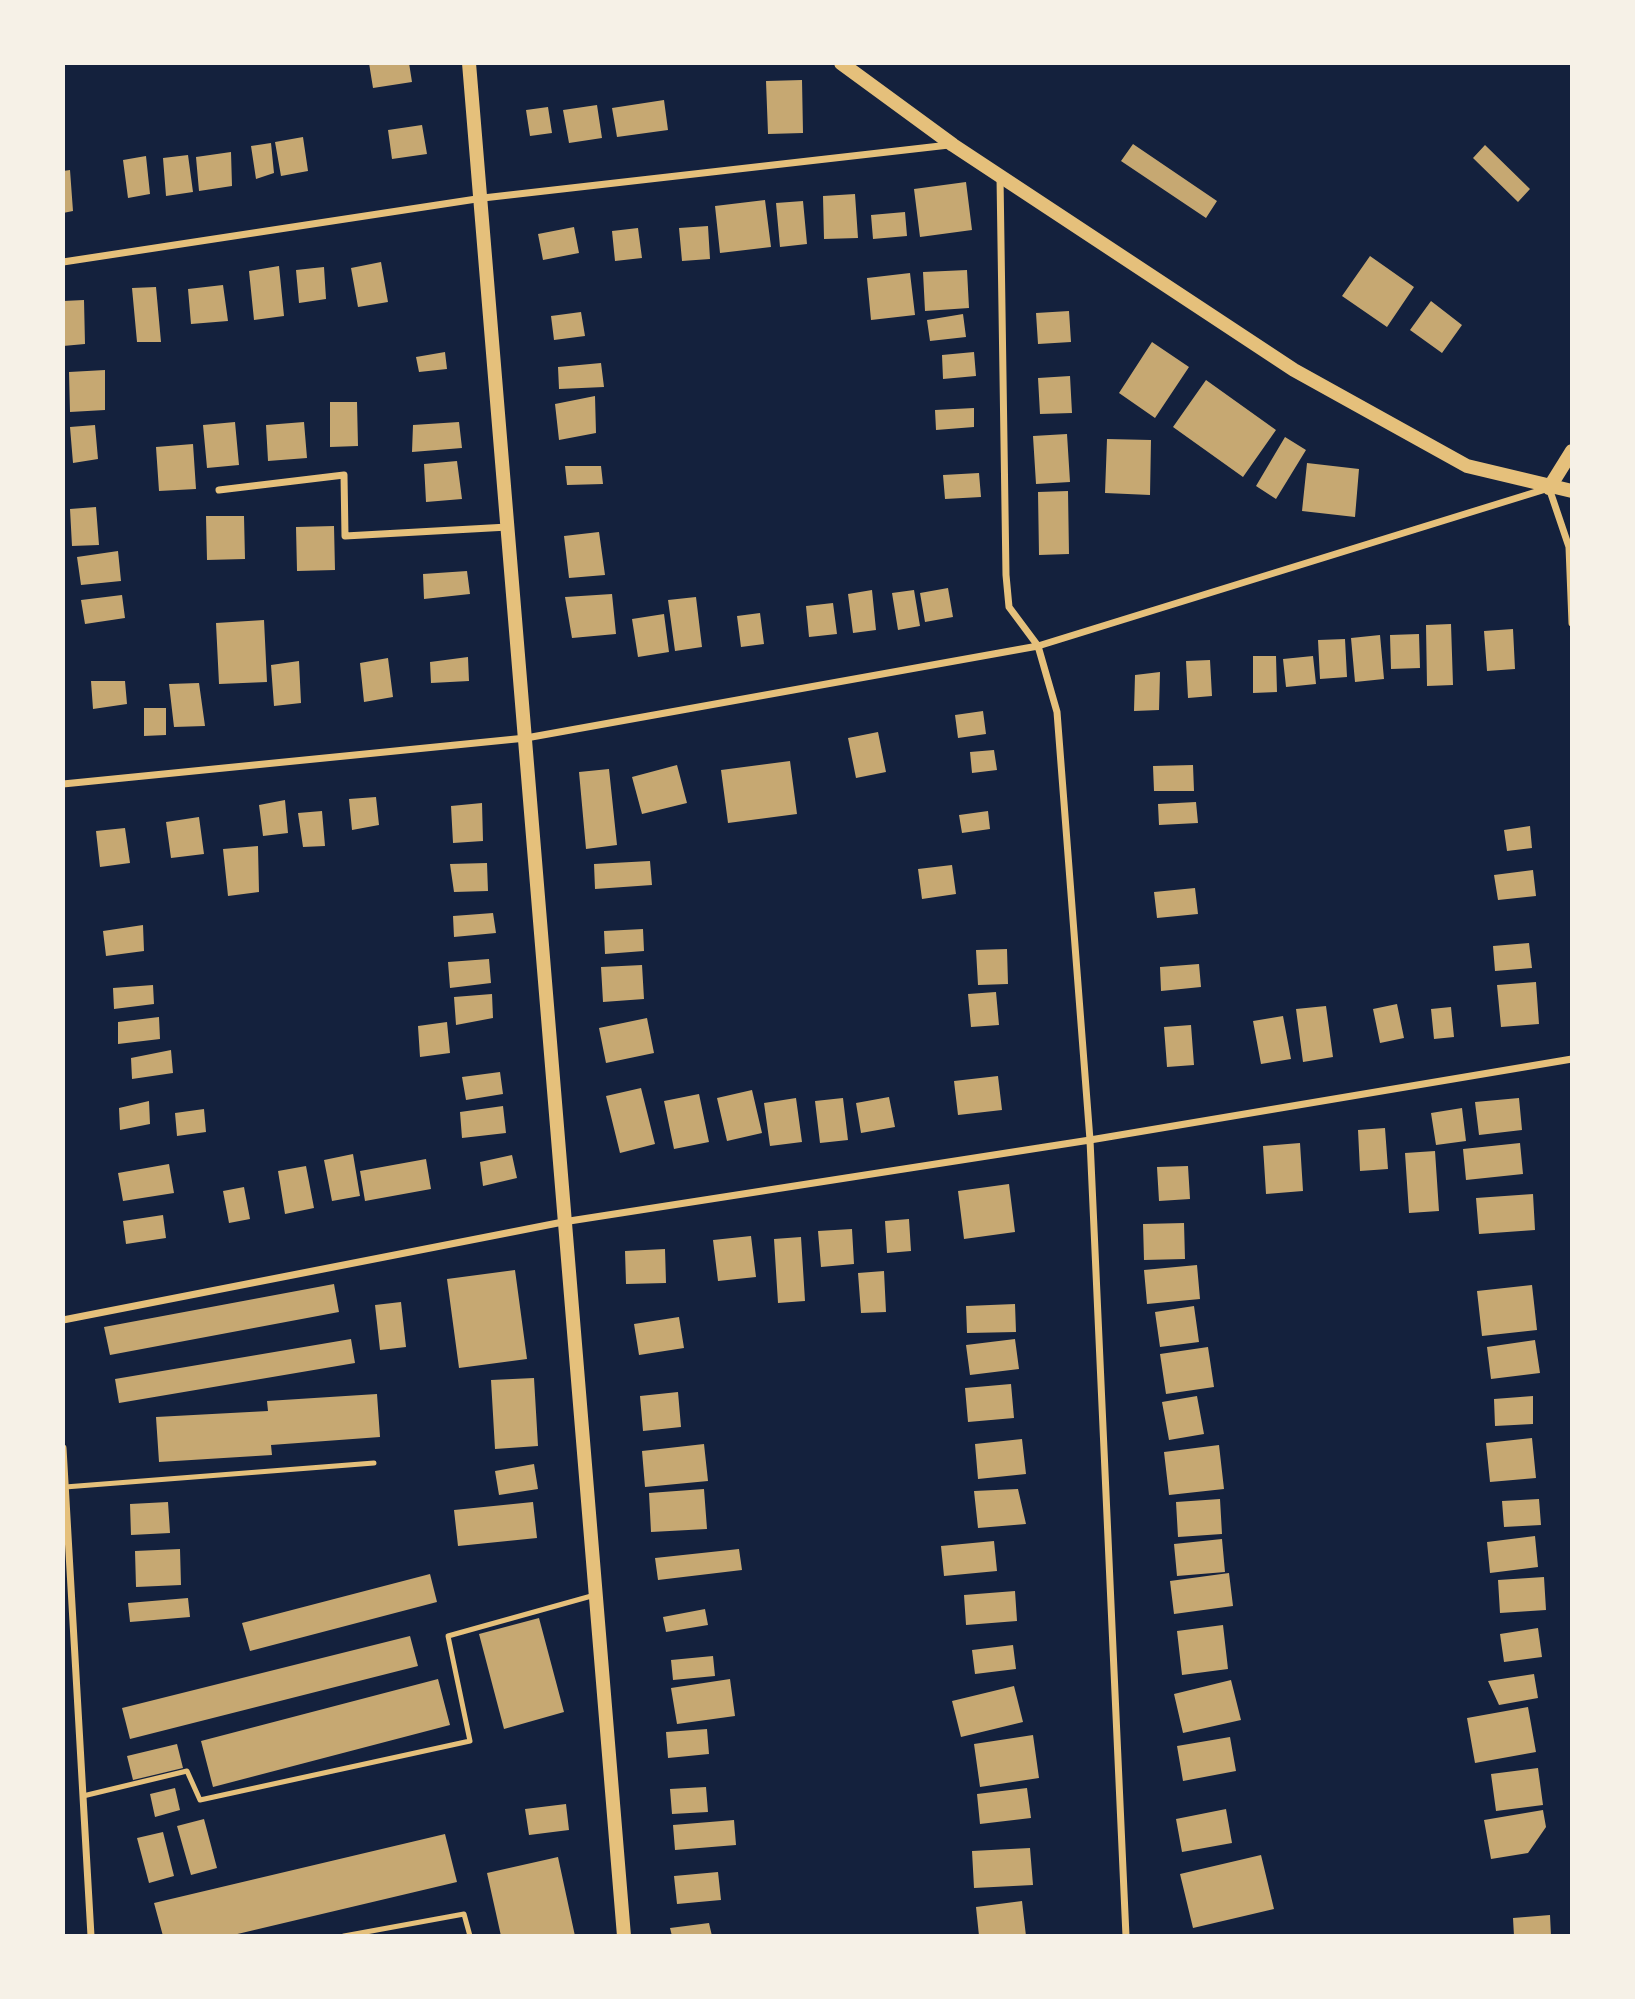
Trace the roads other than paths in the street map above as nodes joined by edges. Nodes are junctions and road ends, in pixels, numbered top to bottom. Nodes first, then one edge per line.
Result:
1 (470, 63) edge
2 (841, 63) edge
3 (953, 145) junction
4 (1000, 173) junction
5 (483, 198) junction
6 (63, 262) edge
7 (1572, 451) edge
8 (1549, 488) junction
9 (219, 490) dead end
10 (1572, 491) edge
11 (509, 527) junction
12 (1572, 623) edge
13 (1038, 646) junction
14 (526, 738) junction
15 (63, 784) edge
16 (1572, 1059) edge
17 (1090, 1140) junction
18 (563, 1222) junction
19 (63, 1320) edge
20 (63, 1448) edge
21 (374, 1463) dead end
22 (65, 1486) junction
23 (595, 1595) junction
24 (83, 1796) junction
25 (91, 1936) edge
26 (344, 1936) edge
27 (470, 1936) edge
28 (624, 1936) edge
29 (1126, 1936) edge

1 - 5 main road
2 - 3 main road
3 - 4 main road
3 - 5 street
4 - 8 main road
4 - 13 street
5 - 6 street
5 - 11 main road
7 - 8 main road
8 - 10 main road
8 - 12 street
8 - 13 street
9 - 11 street
11 - 14 main road
13 - 14 street
13 - 17 street
14 - 15 street
14 - 18 main road
16 - 17 street
17 - 18 street
17 - 29 street
18 - 19 street
18 - 23 main road
20 - 22 street
21 - 22 lane
22 - 24 street
23 - 24 lane
23 - 28 main road
24 - 25 street
26 - 27 lane

